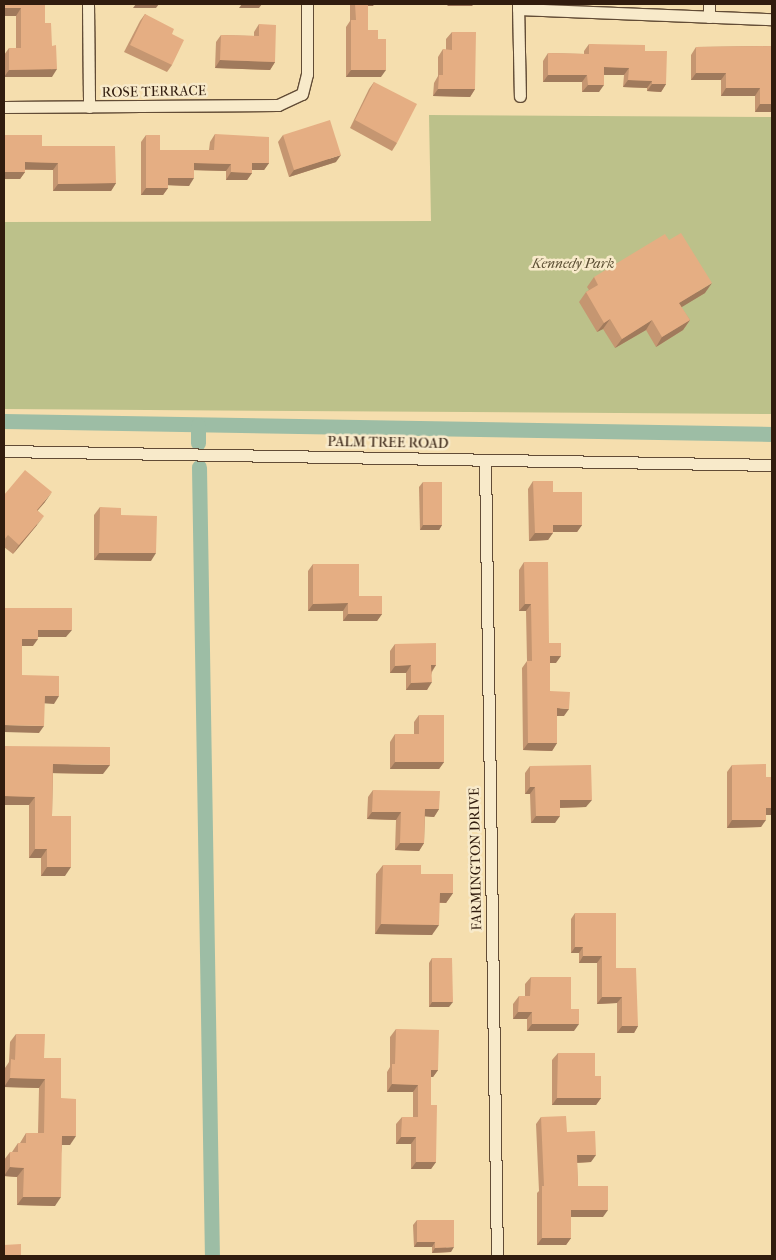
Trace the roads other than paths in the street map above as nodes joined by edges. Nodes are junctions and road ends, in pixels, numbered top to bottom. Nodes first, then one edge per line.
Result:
1 (88, 4) edge
2 (306, 4) edge
3 (709, 4) edge
4 (518, 6) edge
5 (709, 17) junction
6 (772, 19) edge
7 (520, 96) dead end
8 (4, 107) edge
9 (89, 108) junction
10 (4, 451) edge
11 (485, 460) junction
12 (772, 464) edge
13 (497, 1256) edge

1 - 9 street
2 - 9 street, ROSE TERRACE
3 - 5 street
4 - 5 street
4 - 7 street
5 - 6 street
8 - 9 street, ROSE TERRACE
10 - 11 street, PALM TREE ROAD
11 - 12 street, PALM TREE ROAD
11 - 13 street, FARMINGTON DRIVE

